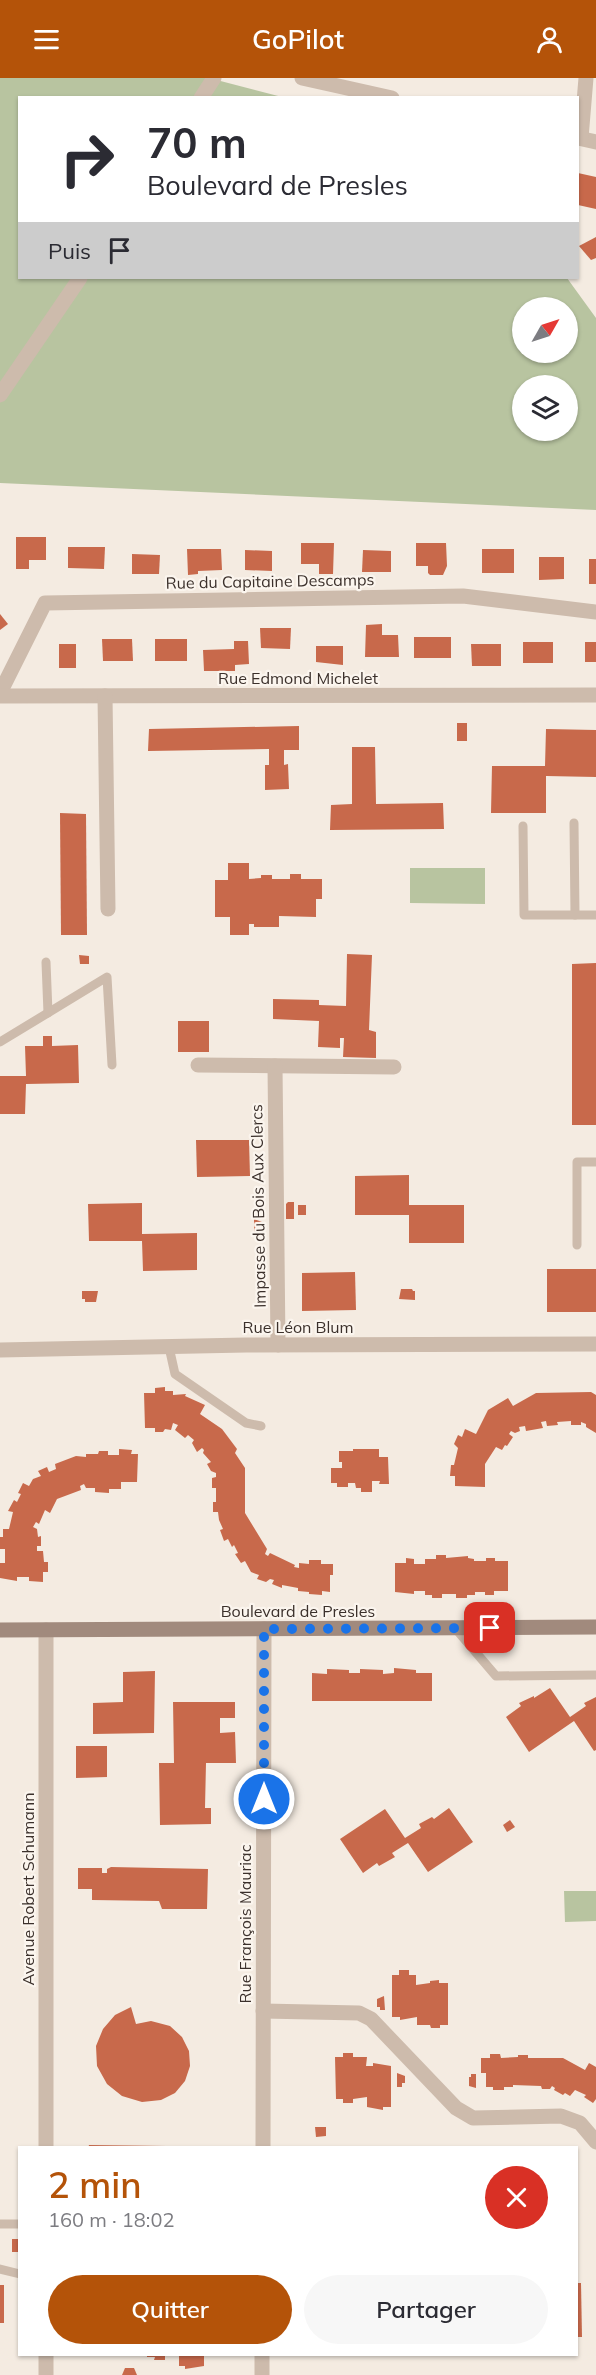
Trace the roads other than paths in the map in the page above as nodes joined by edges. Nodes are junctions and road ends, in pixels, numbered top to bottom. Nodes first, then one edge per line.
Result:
1 (214, 78) edge
2 (302, 78) edge
3 (586, 78) edge
4 (202, 96) edge
5 (383, 96) edge
6 (585, 139) edge
7 (79, 279) edge
8 (0, 395) edge
9 (596, 612) edge
10 (0, 695) edge
11 (596, 695) edge
12 (105, 696) junction
13 (574, 823) dead end
14 (523, 826) dead end
15 (108, 909) dead end
16 (574, 915) junction
17 (596, 915) edge
18 (46, 962) dead end
19 (48, 1013) junction
20 (0, 1042) edge
21 (112, 1065) dead end
22 (198, 1065) dead end
23 (275, 1066) junction
24 (394, 1067) dead end
25 (596, 1162) edge
26 (577, 1245) dead end
27 (596, 1344) edge
28 (278, 1345) junction
29 (169, 1347) junction
30 (0, 1350) edge
31 (261, 1426) dead end
32 (596, 1627) edge
33 (455, 1628) junction
34 (264, 1629) junction
35 (0, 1630) edge
36 (46, 1630) junction
37 (596, 1676) edge
38 (263, 2011) junction
39 (596, 2142) edge
40 (46, 2146) edge
41 (263, 2146) edge
42 (0, 2224) edge
43 (18, 2224) edge
44 (0, 2269) edge
45 (18, 2273) edge
46 (46, 2356) edge
47 (262, 2356) edge
48 (46, 2375) edge
49 (262, 2375) edge

1 - 4 street
2 - 5 street
3 - 6 street
7 - 8 street
9 - 10 street, Rue du Capitaine Descamps
10 - 12 street, Rue Edmond Michelet
11 - 12 street, Rue Edmond Michelet
12 - 15 street
13 - 16 lane
14 - 16 lane
16 - 17 lane
18 - 19 lane
19 - 20 lane
19 - 21 lane
22 - 23 street
23 - 24 street
23 - 28 street, Impasse du Bois Aux Clercs
25 - 26 lane
27 - 28 street, Rue Léon Blum
28 - 29 street, Rue Léon Blum
29 - 30 street, Rue Léon Blum
29 - 31 lane
32 - 33 street, Boulevard de Presles
33 - 34 street, Boulevard de Presles
33 - 37 lane
34 - 36 street, Boulevard de Presles
34 - 38 street, Rue François Mauriac
35 - 36 street, Boulevard de Presles
36 - 40 street, Avenue Robert Schumann
38 - 39 street
38 - 41 street, Rue François Mauriac
42 - 43 lane
44 - 45 lane
46 - 48 street
47 - 49 street

